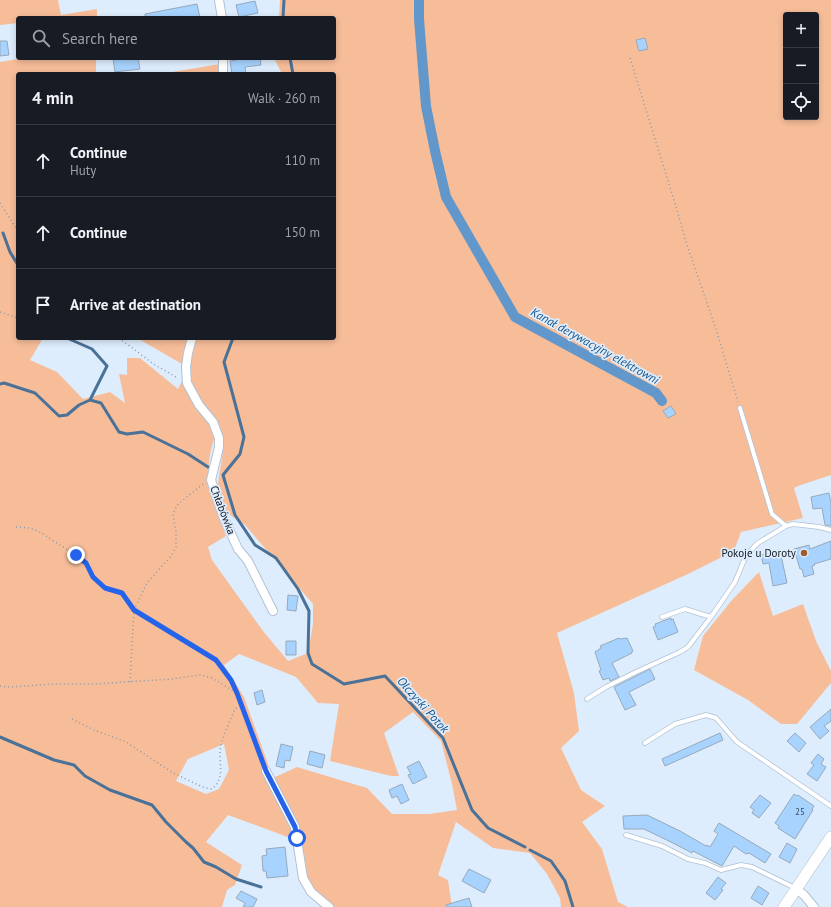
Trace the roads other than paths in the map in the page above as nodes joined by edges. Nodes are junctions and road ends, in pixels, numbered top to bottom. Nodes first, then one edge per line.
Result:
1 (219, 0) edge
2 (222, 16) edge
3 (223, 60) edge
4 (224, 72) edge
5 (191, 340) edge
6 (740, 408) road end
7 (786, 526) junction
8 (831, 530) edge
9 (273, 611) dead end
10 (662, 617) dead end
11 (711, 617) junction
12 (587, 699) dead end
13 (645, 743) dead end
14 (266, 771) road end
15 (831, 806) edge
16 (626, 835) dead end
17 (831, 837) edge
18 (796, 889) junction
19 (329, 907) edge
20 (784, 907) edge
21 (814, 907) edge

1 - 2 street
3 - 4 street
5 - 9 street, Chłabówka
6 - 7 lane
7 - 8 lane
7 - 11 lane
10 - 11 lane
11 - 12 lane
13 - 15 lane
14 - 19 street
16 - 18 lane
17 - 18 street
18 - 20 street
18 - 21 street

